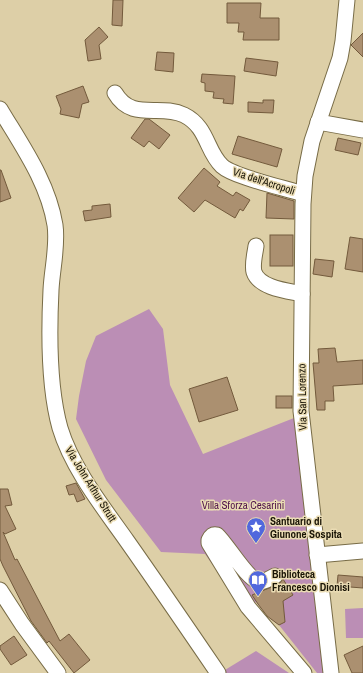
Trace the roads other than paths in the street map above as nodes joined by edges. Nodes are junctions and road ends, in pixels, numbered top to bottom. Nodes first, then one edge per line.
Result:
1 (347, 0) edge
2 (115, 93) dead end
3 (0, 109) edge
4 (318, 122) junction
5 (363, 130) edge
6 (303, 194) junction
7 (256, 246) dead end
8 (302, 294) junction
9 (363, 551) edge
10 (317, 555) junction
11 (275, 576) dead end
12 (0, 590) edge
13 (58, 673) edge
14 (218, 673) edge
15 (304, 673) edge
16 (331, 673) edge

1 - 4 street, Via San Lorenzo
2 - 6 street, Via dell'Acropoli
3 - 14 street, Via John Arthur Strutt
4 - 5 street
4 - 6 street, Via San Lorenzo
6 - 8 street, Via San Lorenzo
7 - 8 street
8 - 10 street, Via San Lorenzo
9 - 10 street
10 - 16 street, Via San Lorenzo
11 - 15 street
12 - 13 street

